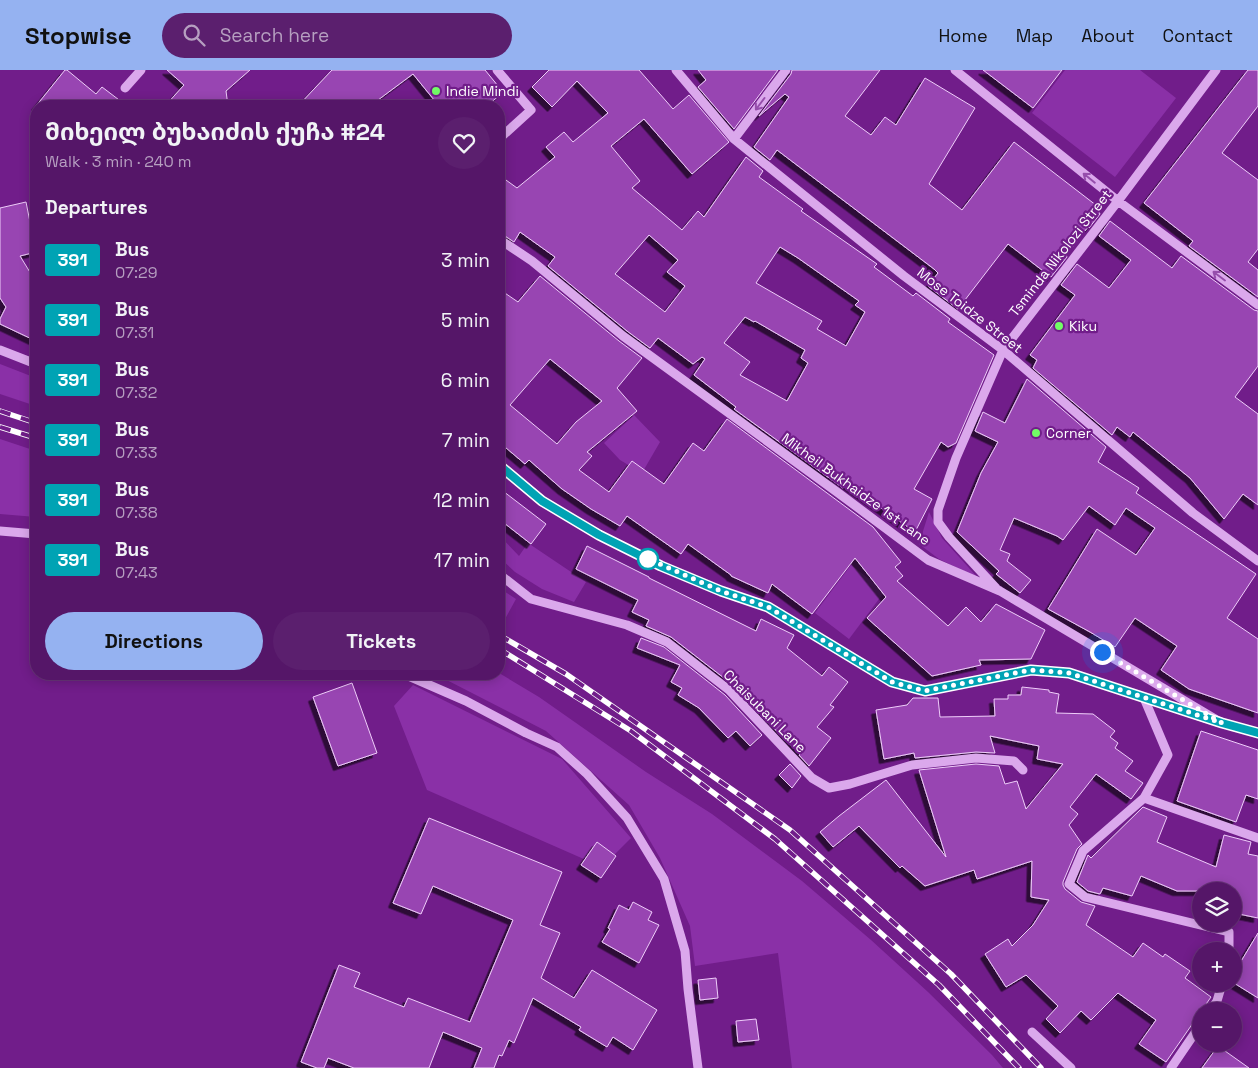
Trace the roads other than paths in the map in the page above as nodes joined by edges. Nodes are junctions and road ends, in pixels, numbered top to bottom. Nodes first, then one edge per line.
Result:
1 (141, 70) edge
2 (497, 70) edge
3 (676, 70) edge
4 (786, 70) edge
5 (955, 70) edge
6 (1216, 70) edge
7 (126, 88) dead end
8 (505, 133) edge
9 (734, 139) junction
10 (1118, 201) junction
11 (505, 243) edge
12 (1258, 305) edge
13 (0, 350) edge
14 (1002, 350) junction
15 (30, 362) edge
16 (505, 470) edge
17 (0, 531) edge
18 (30, 534) edge
19 (1258, 561) edge
20 (505, 579) edge
21 (1000, 591) junction
22 (418, 680) edge
23 (1144, 698) junction
24 (1222, 723) junction
25 (1258, 733) edge
26 (1023, 770) dead end
27 (1144, 798) junction
28 (1258, 838) edge
29 (1229, 942) edge
30 (1032, 1032) dead end
31 (1192, 1037) edge
32 (698, 1068) edge
33 (1071, 1068) edge
34 (1171, 1068) edge

1 - 7 street
2 - 8 street
3 - 9 street, Mose Toidze Street
4 -> 9 street
10 -> 5 street
6 - 10 street, Tsminda Nikolozi Street
9 - 14 street, Mose Toidze Street
12 -> 10 street
10 - 14 street, Tsminda Nikolozi Street
11 - 21 street, Mikheil Bukhaidze 1st Lane
13 - 15 street
14 - 19 street, Mose Toidze Street
14 - 21 street, Tsminda Nikolozi Street
16 - 23 street
17 - 18 street
20 - 26 street, Chaisubani Lane
21 - 24 street, Mikheil Bukhaidze 1st Lane
22 - 32 street
23 - 24 street
23 - 27 street
24 - 25 street
27 - 28 street
27 - 29 street
30 - 33 street
31 - 34 street

